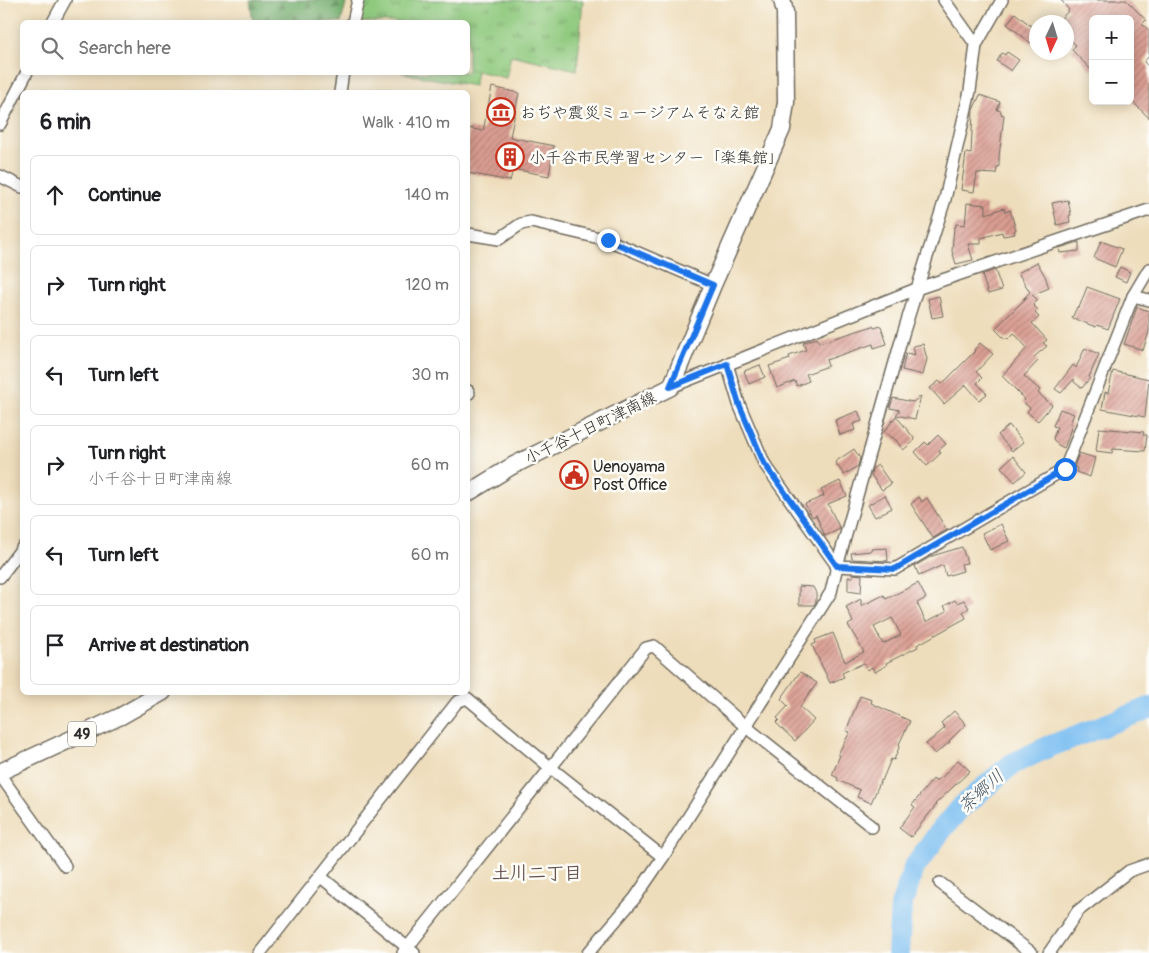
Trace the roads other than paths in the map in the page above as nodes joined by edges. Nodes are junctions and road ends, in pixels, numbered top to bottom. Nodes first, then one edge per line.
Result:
1 (65, 0) edge
2 (358, 0) edge
3 (782, 0) edge
4 (944, 0) edge
5 (1002, 0) edge
6 (54, 20) edge
7 (353, 20) edge
8 (976, 45) junction
9 (25, 75) edge
10 (343, 75) edge
11 (340, 90) edge
12 (0, 124) edge
13 (0, 176) edge
14 (20, 186) edge
15 (1149, 210) edge
16 (470, 234) edge
17 (1149, 269) edge
18 (713, 285) junction
19 (916, 289) junction
20 (1133, 296) junction
21 (1149, 300) edge
22 (727, 364) junction
23 (670, 387) junction
24 (470, 492) edge
25 (18, 564) edge
26 (837, 566) junction
27 (0, 577) edge
28 (158, 695) edge
29 (745, 726) junction
30 (551, 768) junction
31 (0, 774) edge
32 (872, 827) dead end
33 (663, 857) junction
34 (1149, 864) edge
35 (65, 866) dead end
36 (321, 877) junction
37 (940, 883) dead end
38 (408, 951) edge
39 (260, 953) edge
40 (588, 953) edge
41 (1032, 953) edge
42 (1049, 953) edge

1 - 6 street
2 - 7 street
3 - 18 main road, 小千谷十日町津南線
4 - 8 street
5 - 8 street
8 - 19 street
9 - 12 street
10 - 11 street
13 - 14 street
15 - 19 street
16 - 18 street
17 - 20 street
18 - 23 main road, 小千谷十日町津南線
19 - 22 street
19 - 26 street
20 - 21 street
20 - 26 street
22 - 23 street
22 - 26 street
23 - 24 main road, 小千谷十日町津南線
25 - 27 street
26 - 29 street
28 - 31 main road, 49
29 - 30 street
29 - 32 street
29 - 33 street
30 - 33 street
30 - 36 street
30 - 38 street
31 - 35 street
33 - 40 street
34 - 42 street
36 - 38 street
36 - 39 street
37 - 41 street

